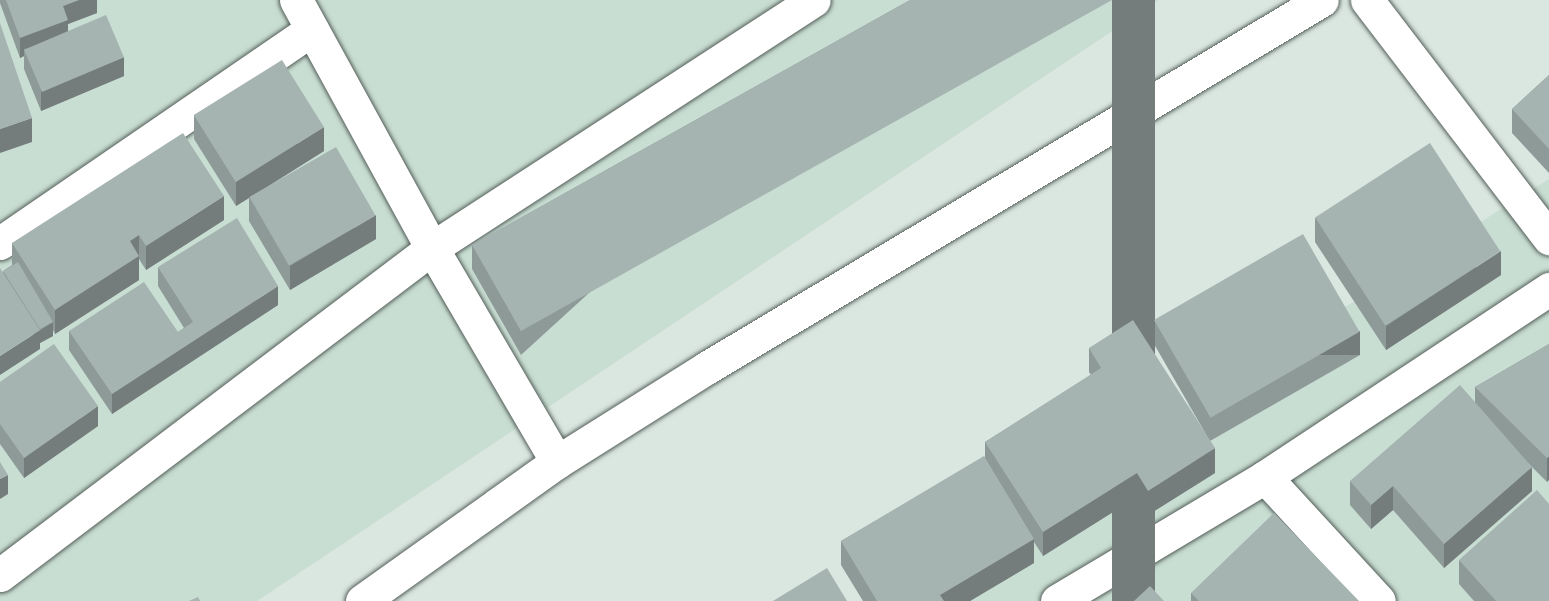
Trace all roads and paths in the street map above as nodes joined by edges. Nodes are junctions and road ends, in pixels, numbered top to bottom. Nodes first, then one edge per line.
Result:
1 (296, 0) edge
2 (814, 0) edge
3 (1367, 0) edge
4 (1307, 4) edge
5 (312, 29) junction
6 (1549, 238) edge
7 (0, 243) edge
8 (432, 248) junction
9 (1549, 289) edge
10 (557, 462) junction
11 (1265, 477) junction
12 (0, 575) edge
13 (362, 601) edge
14 (1056, 601) edge
15 (1379, 601) edge

1 - 5 street
2 - 8 street
3 - 6 street
4 - 10 street
5 - 7 street
5 - 8 street
8 - 10 street
8 - 12 street
9 - 11 street
10 - 13 street
11 - 14 street
11 - 15 street

